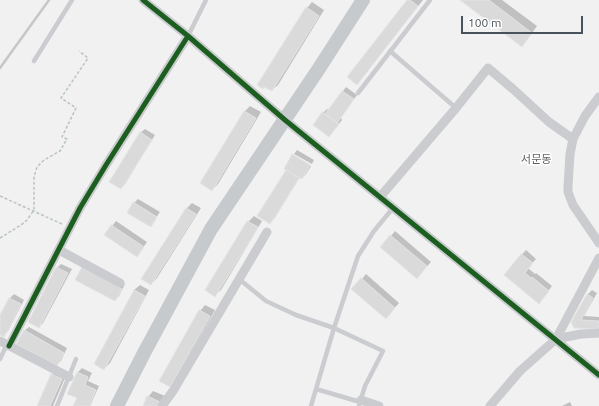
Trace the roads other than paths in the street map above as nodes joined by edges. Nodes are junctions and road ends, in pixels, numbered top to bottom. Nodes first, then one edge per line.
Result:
1 (72, 0) edge
2 (143, 0) edge
3 (206, 0) edge
4 (363, 0) edge
5 (430, 0) edge
6 (188, 36) junction
7 (390, 51) junction
8 (34, 61) dead end
9 (358, 92) dead end
10 (599, 97) edge
11 (456, 108) junction
12 (285, 120) junction
13 (573, 140) junction
14 (380, 197) junction
15 (393, 208) junction
16 (266, 232) dead end
17 (599, 243) edge
18 (59, 250) junction
19 (599, 258) edge
20 (239, 279) junction
21 (120, 283) dead end
22 (334, 328) junction
23 (599, 334) edge
24 (556, 339) junction
25 (5, 344) edge
26 (0, 359) edge
27 (76, 359) dead end
28 (599, 375) edge
29 (69, 377) junction
30 (316, 389) junction
31 (360, 403) edge
32 (57, 406) edge
33 (117, 406) edge
34 (162, 406) edge
35 (311, 406) edge
36 (379, 406) edge
37 (490, 406) edge

1 - 8 lane
2 - 6 street
3 - 6 lane
4 - 12 main road
5 - 7 lane
6 - 12 street
6 - 18 street
7 - 9 lane
7 - 11 lane
10 - 13 street
11 - 13 street
11 - 14 street
12 - 14 street
12 - 33 main road
13 - 17 street
14 - 15 street
15 - 22 lane
15 - 24 street
16 - 20 street
18 - 21 street
18 - 25 street
19 - 24 street
20 - 22 lane
20 - 34 street
22 - 30 lane
22 - 31 lane
23 - 24 street
24 - 28 street
24 - 37 street
25 - 26 lane
25 - 29 street
27 - 29 lane
29 - 32 lane
30 - 31 lane
30 - 35 lane
31 - 36 street

